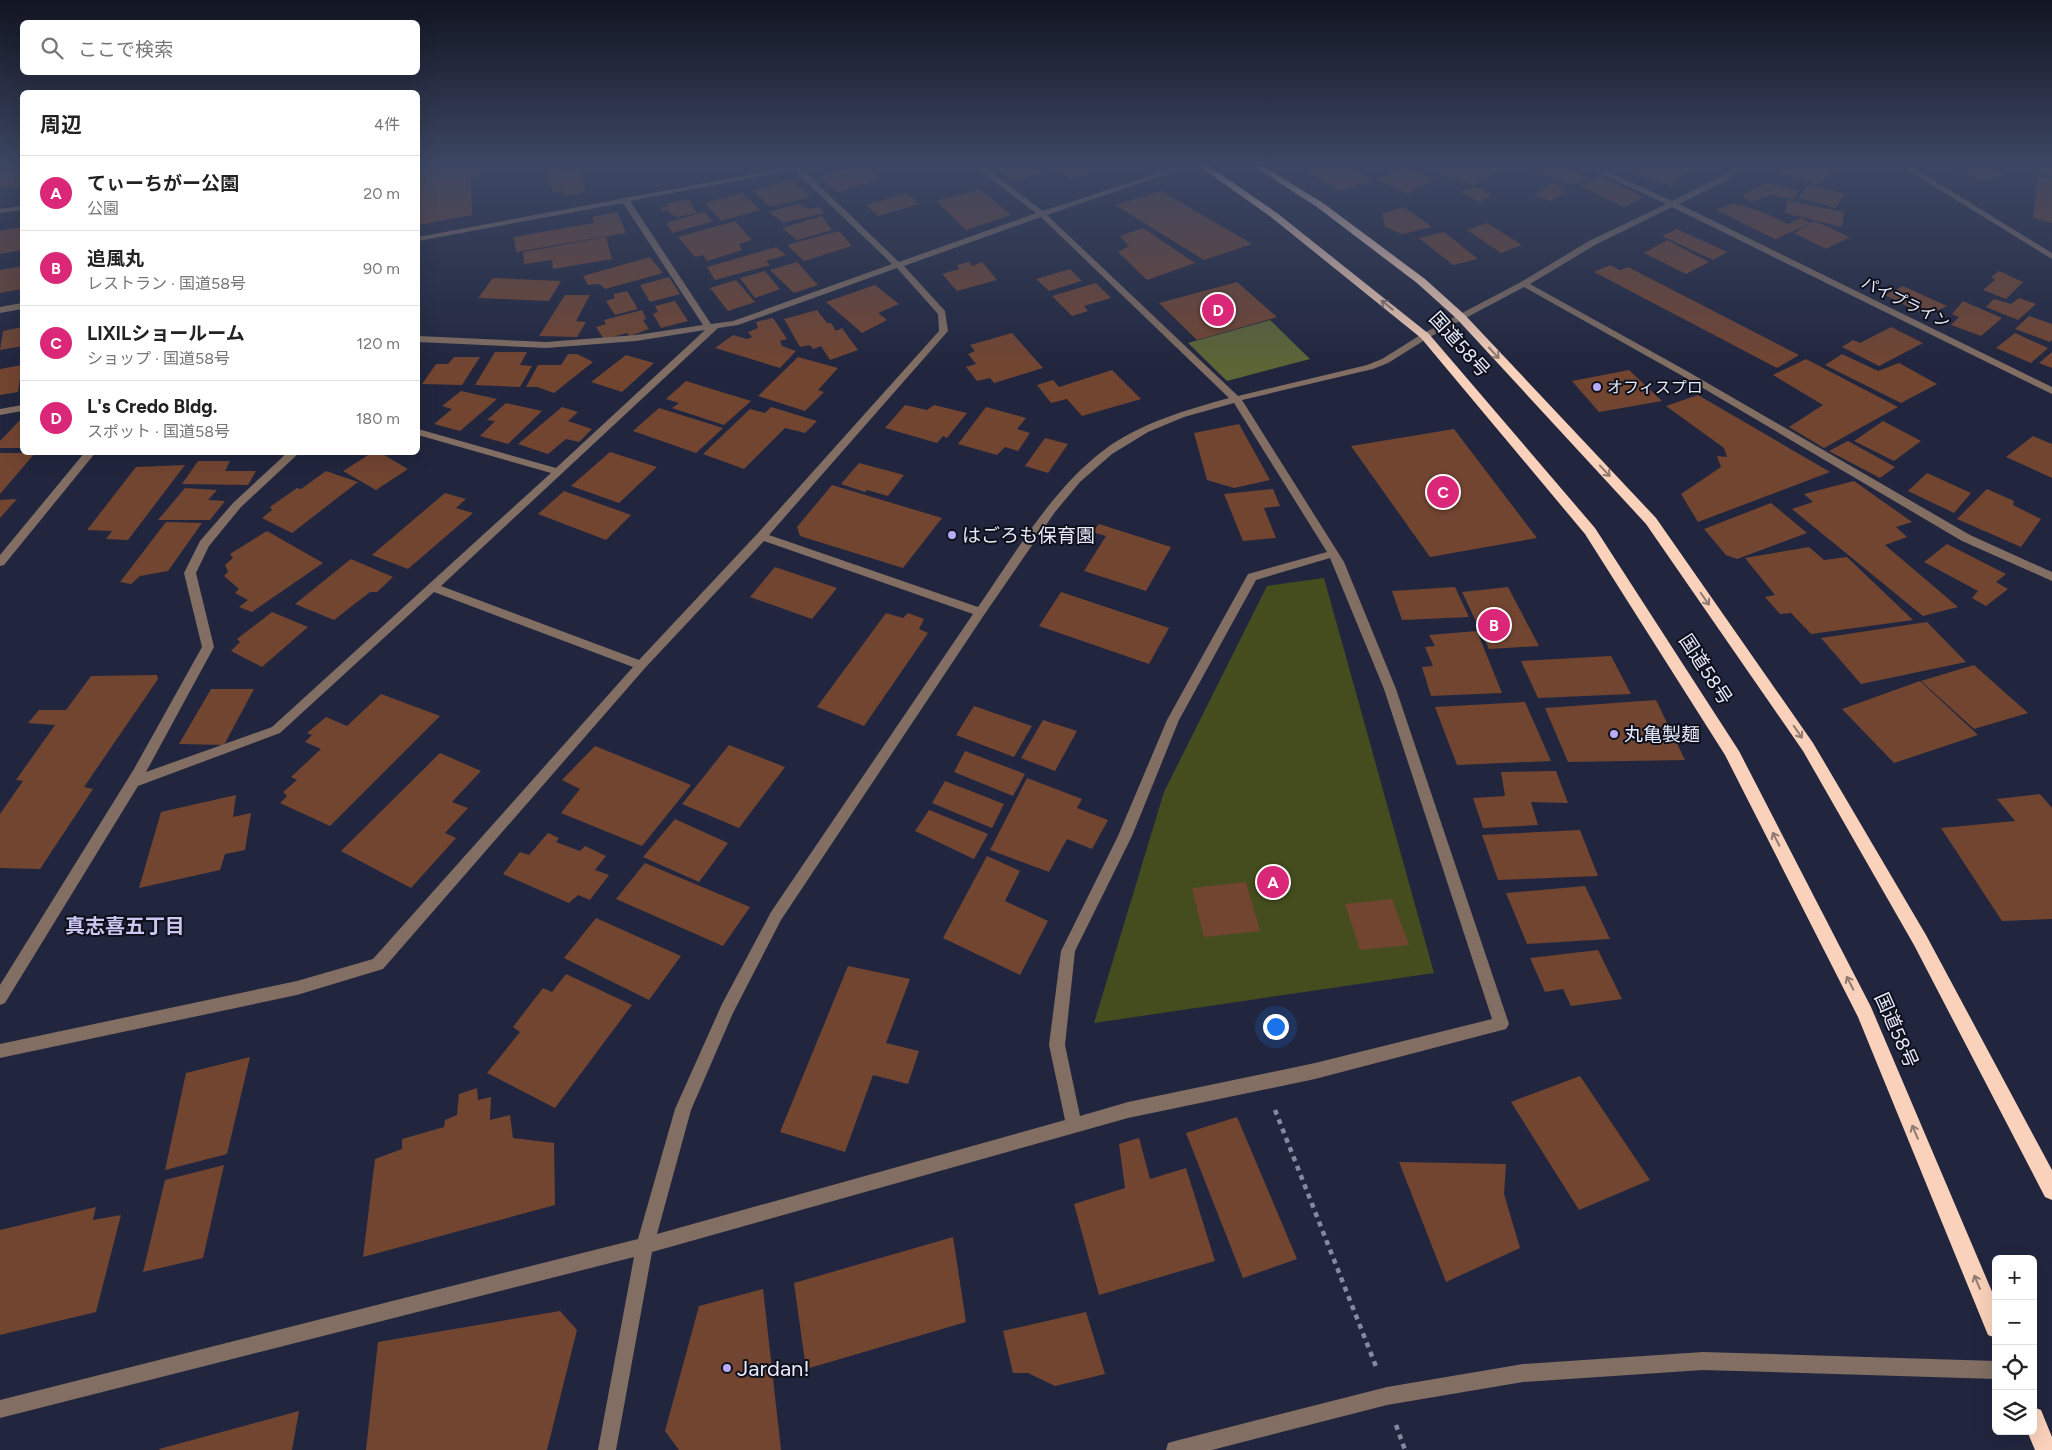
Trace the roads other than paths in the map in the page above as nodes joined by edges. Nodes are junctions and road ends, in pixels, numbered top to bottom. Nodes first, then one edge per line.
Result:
1 (466, 232) edge
2 (646, 232) edge
3 (863, 232) edge
4 (992, 232) edge
5 (1061, 232) edge
6 (1295, 232) edge
7 (1355, 232) edge
8 (1616, 232) edge
9 (1729, 232) edge
10 (2011, 232) edge
11 (420, 241) edge
12 (2052, 257) edge
13 (898, 265) junction
14 (1524, 284) junction
15 (20, 306) edge
16 (0, 310) edge
17 (1461, 317) junction
18 (711, 327) junction
19 (1425, 336) junction
20 (420, 339) edge
21 (2052, 391) edge
22 (1236, 399) junction
23 (20, 408) edge
24 (0, 412) edge
25 (420, 433) edge
26 (89, 455) edge
27 (292, 455) edge
28 (558, 472) junction
29 (762, 536) junction
30 (1333, 554) junction
31 (0, 562) edge
32 (2052, 577) edge
33 (432, 587) junction
34 (980, 612) junction
35 (641, 665) junction
36 (133, 782) junction
37 (0, 998) edge
38 (0, 1051) edge
39 (1074, 1126) junction
40 (2051, 1186) edge
41 (645, 1246) junction
42 (1992, 1318) edge
43 (1992, 1370) edge
44 (0, 1409) edge
45 (2037, 1428) edge
46 (607, 1450) edge
47 (1175, 1450) edge
48 (2046, 1450) edge

1 - 11 street
2 - 18 street
3 - 13 street
4 - 13 street
5 - 22 street
19 -> 6 highway, 国道58号
7 - 17 highway, 国道58号
8 - 14 street
9 - 21 street, パイプライン
10 - 12 street
13 - 18 street
13 - 29 street
14 - 17 street
14 - 32 street
15 - 16 street
17 - 19 street
17 -> 40 highway, 国道58号
18 - 20 street
18 - 28 street
19 - 22 street
42 -> 19 highway, 国道58号
22 - 30 street
22 - 34 street
23 - 24 street
25 - 28 street
26 - 31 street
27 - 36 street
28 - 33 street
29 - 34 street
29 - 35 street
30 - 39 street
30 - 39 street
33 - 35 street
33 - 36 street
34 - 41 street
35 - 38 street
36 - 37 street
39 - 41 street
41 - 44 street
41 - 46 street
43 - 47 street
45 - 48 highway

